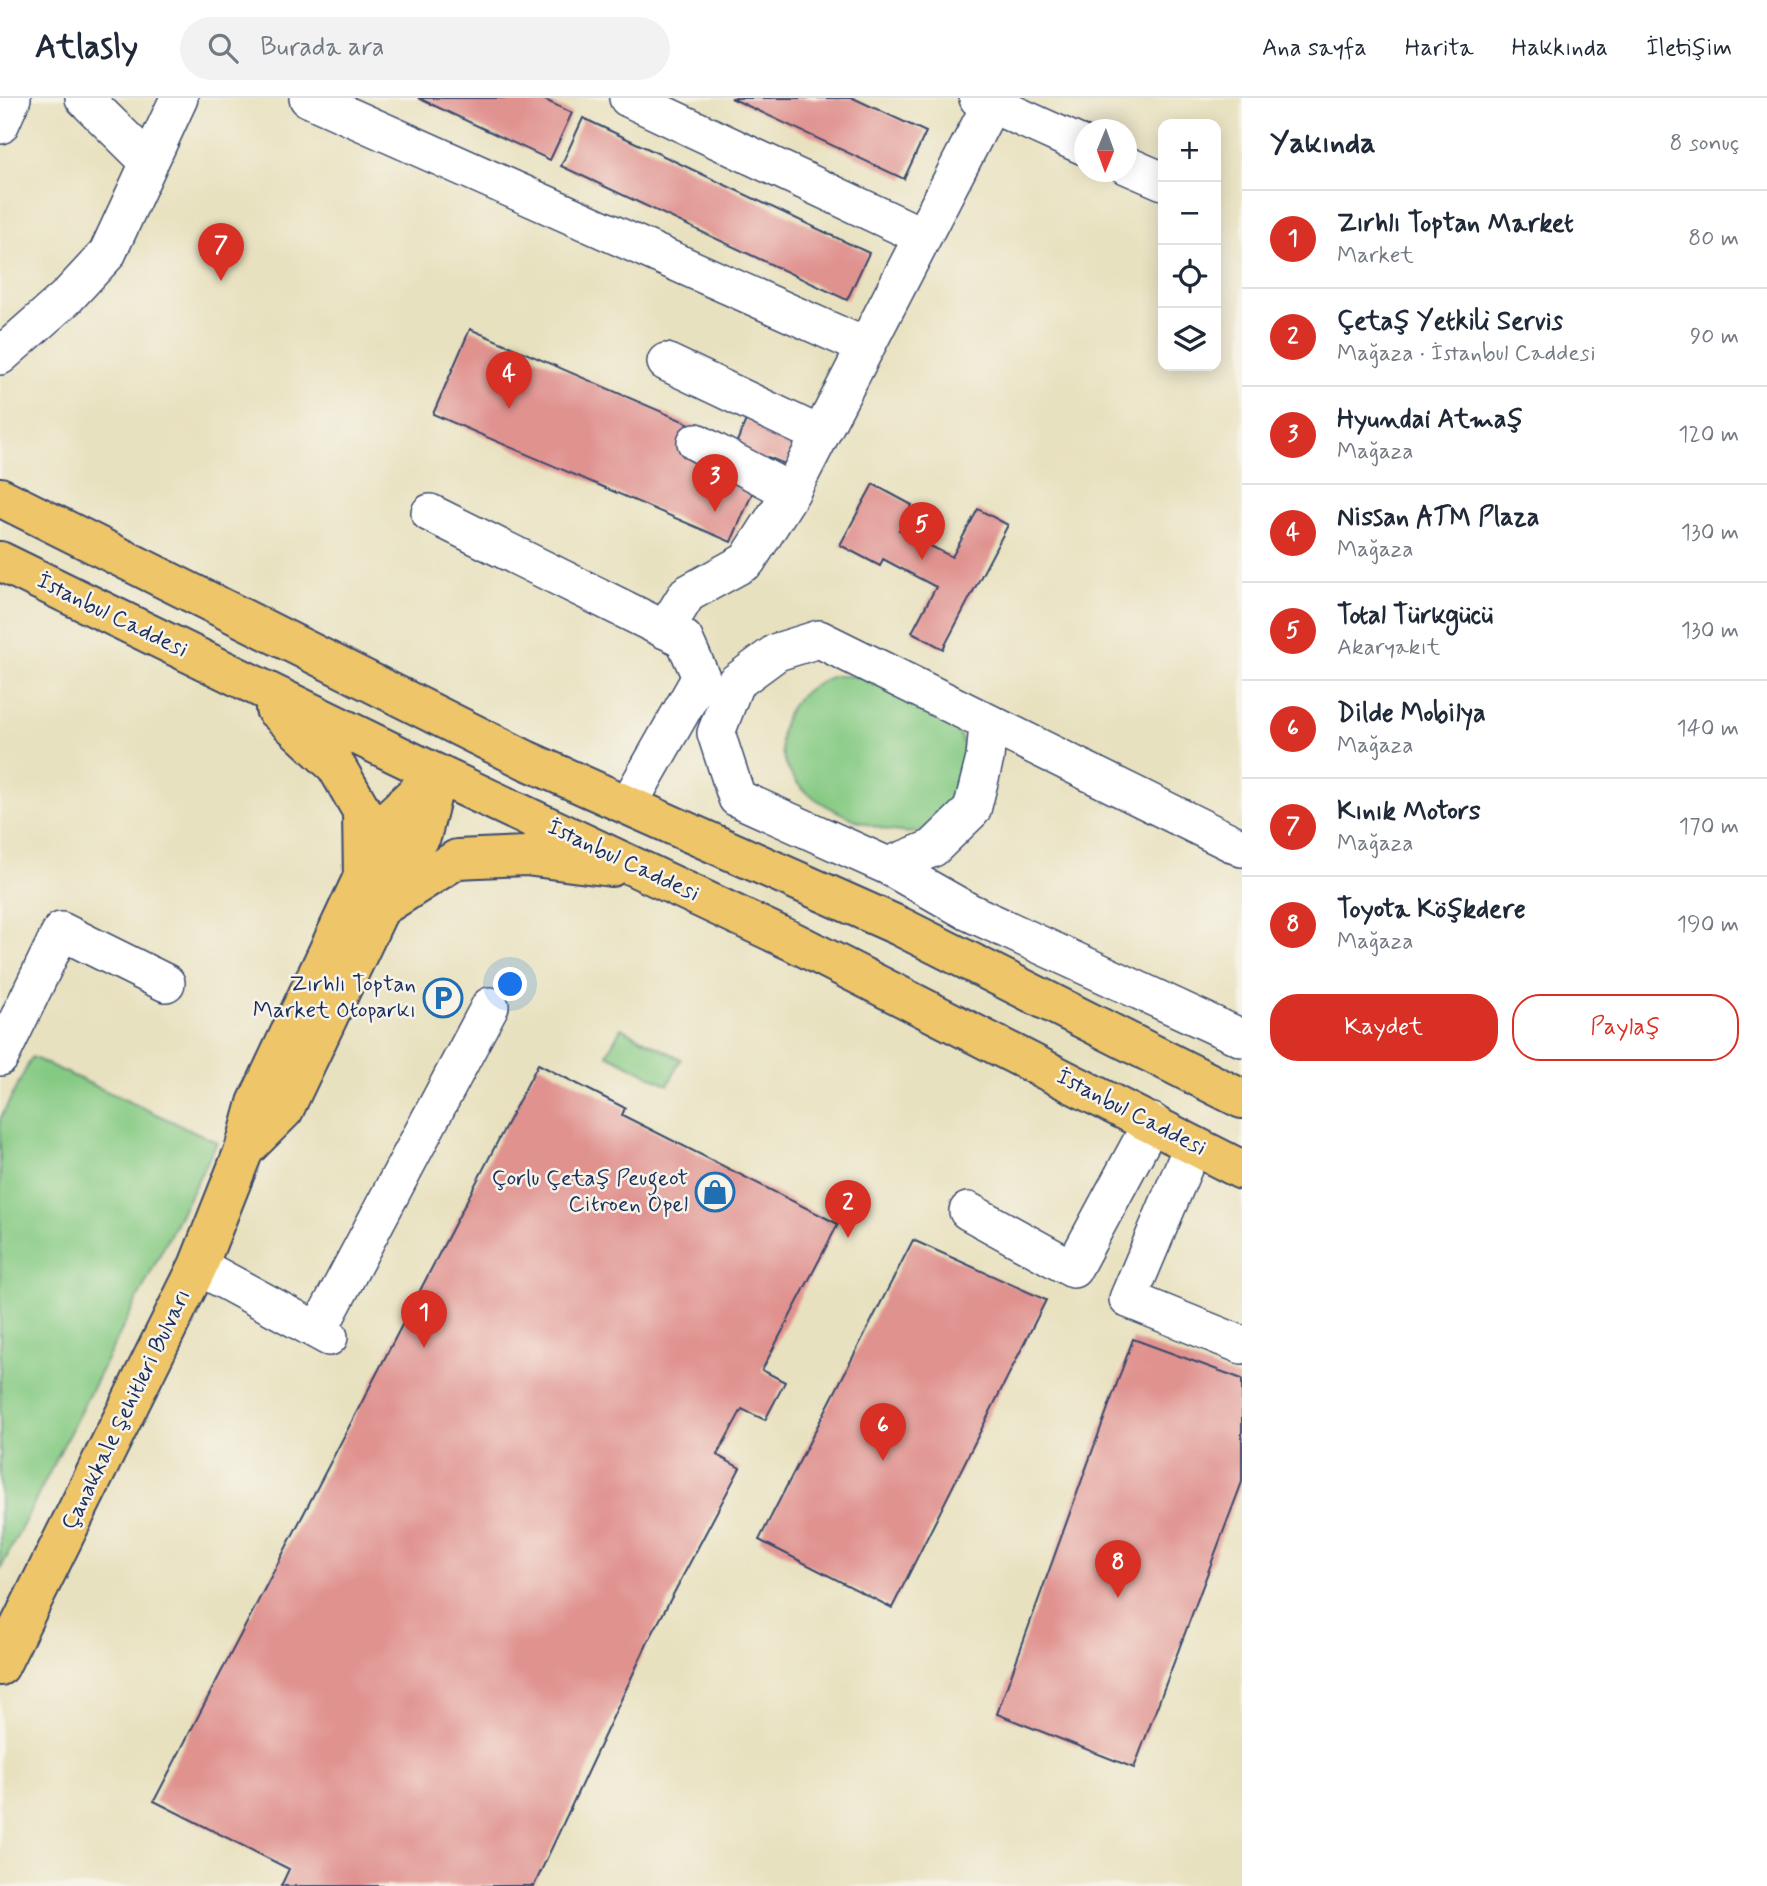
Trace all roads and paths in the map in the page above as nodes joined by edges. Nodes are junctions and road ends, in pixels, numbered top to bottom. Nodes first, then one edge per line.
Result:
1 (12, 98) edge
2 (84, 98) edge
3 (179, 98) edge
4 (308, 98) edge
5 (628, 98) edge
6 (984, 101) edge
7 (0, 125) edge
8 (1074, 142) edge
9 (149, 162) junction
10 (1137, 170) edge
11 (1158, 179) edge
12 (922, 236) junction
13 (866, 347) junction
14 (0, 356) edge
15 (666, 362) dead end
16 (820, 435) junction
17 (696, 442) dead end
18 (791, 492) junction
19 (0, 497) edge
20 (430, 513) dead end
21 (0, 561) edge
22 (665, 629) junction
23 (718, 680) junction
24 (245, 681) junction
25 (399, 697) junction
26 (988, 725) junction
27 (526, 760) junction
28 (436, 774) junction
29 (628, 805) junction
30 (1242, 848) edge
31 (888, 866) junction
32 (648, 872) junction
33 (372, 895) junction
34 (166, 983) dead end
35 (490, 1006) dead end
36 (1242, 1038) edge
37 (0, 1057) edge
38 (1242, 1099) edge
39 (1152, 1122) junction
40 (1193, 1144) junction
41 (1242, 1170) edge
42 (968, 1211) dead end
43 (198, 1266) junction
44 (1242, 1345) edge
45 (0, 1666) edge

1 - 7 lane
2 - 9 lane
3 - 9 lane
4 - 13 lane
5 - 12 lane
6 - 8 lane
6 - 12 lane
9 - 14 lane
10 - 11 lane
12 - 13 lane
13 - 16 lane
15 - 16 lane
16 - 18 lane
17 - 18 lane
18 - 22 lane
19 - 25 main road
20 - 22 lane
21 - 24 main road, İstanbul Caddesi
22 - 23 lane
23 - 26 lane
23 - 29 lane
23 - 31 lane
24 - 28 main road, İstanbul Caddesi
24 - 33 main road
25 - 27 main road
25 - 28 main road
26 - 30 lane
26 - 31 lane
27 - 28 main road
27 - 29 main road
28 - 32 main road, İstanbul Caddesi
28 - 33 main road, Çanakkale Şehitleri Bulvarı
29 - 38 main road
31 - 36 lane
32 - 33 main road
32 - 39 main road, İstanbul Caddesi
33 - 43 main road, Çanakkale Şehitleri Bulvarı
34 - 37 lane
35 - 43 lane
39 - 40 main road, İstanbul Caddesi
39 - 42 lane
40 - 41 main road, İstanbul Caddesi
40 - 44 lane
43 - 45 main road, Çanakkale Şehitleri Bulvarı

